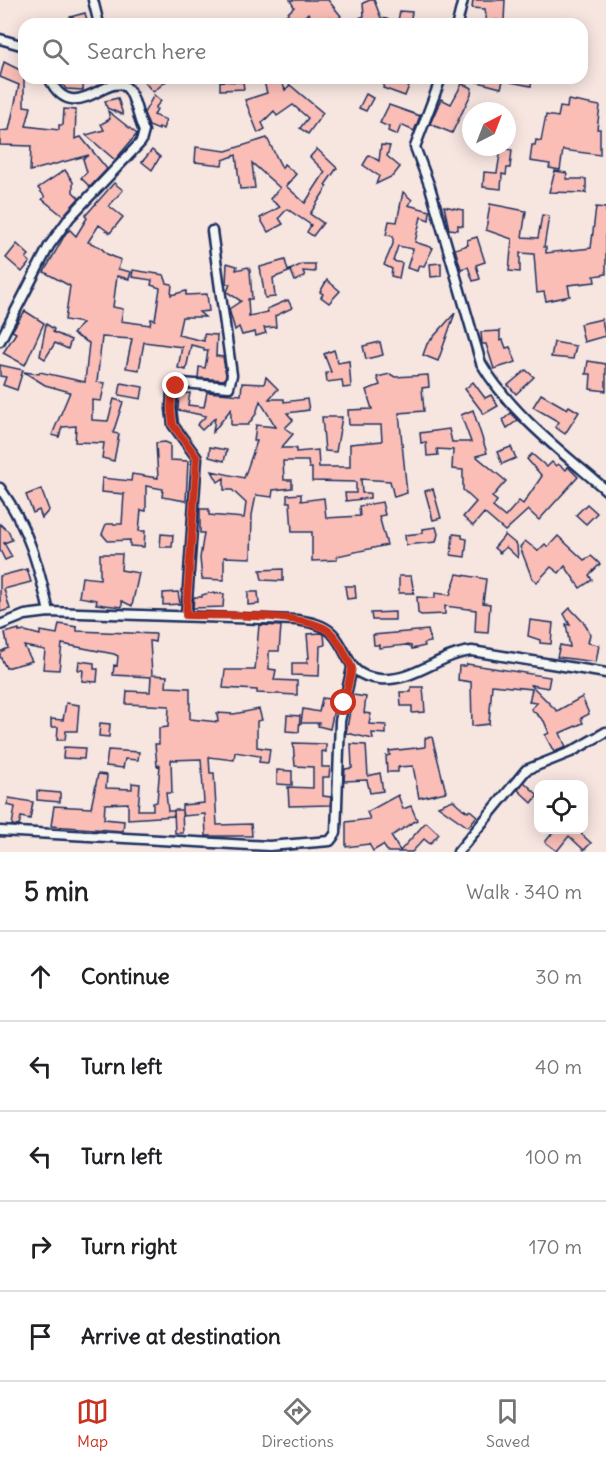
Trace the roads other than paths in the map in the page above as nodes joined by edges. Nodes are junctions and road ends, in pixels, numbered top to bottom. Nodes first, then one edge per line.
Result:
1 (93, 0) edge
2 (463, 0) edge
3 (98, 18) edge
4 (458, 18) edge
5 (0, 39) edge
6 (18, 44) edge
7 (53, 84) edge
8 (112, 84) edge
9 (123, 84) edge
10 (439, 84) edge
11 (212, 231) dead end
12 (0, 341) edge
13 (0, 488) edge
14 (606, 490) edge
15 (49, 612) junction
16 (186, 615) junction
17 (0, 625) edge
18 (352, 668) junction
19 (606, 673) edge
20 (606, 732) edge
21 (0, 831) edge
22 (458, 852) edge

1 - 3 street
2 - 4 street
5 - 6 street
7 - 8 street
9 - 12 street
10 - 14 street
11 - 16 street
13 - 15 street
15 - 16 street
15 - 17 street
16 - 18 street
18 - 19 street
18 - 21 street
20 - 22 street

